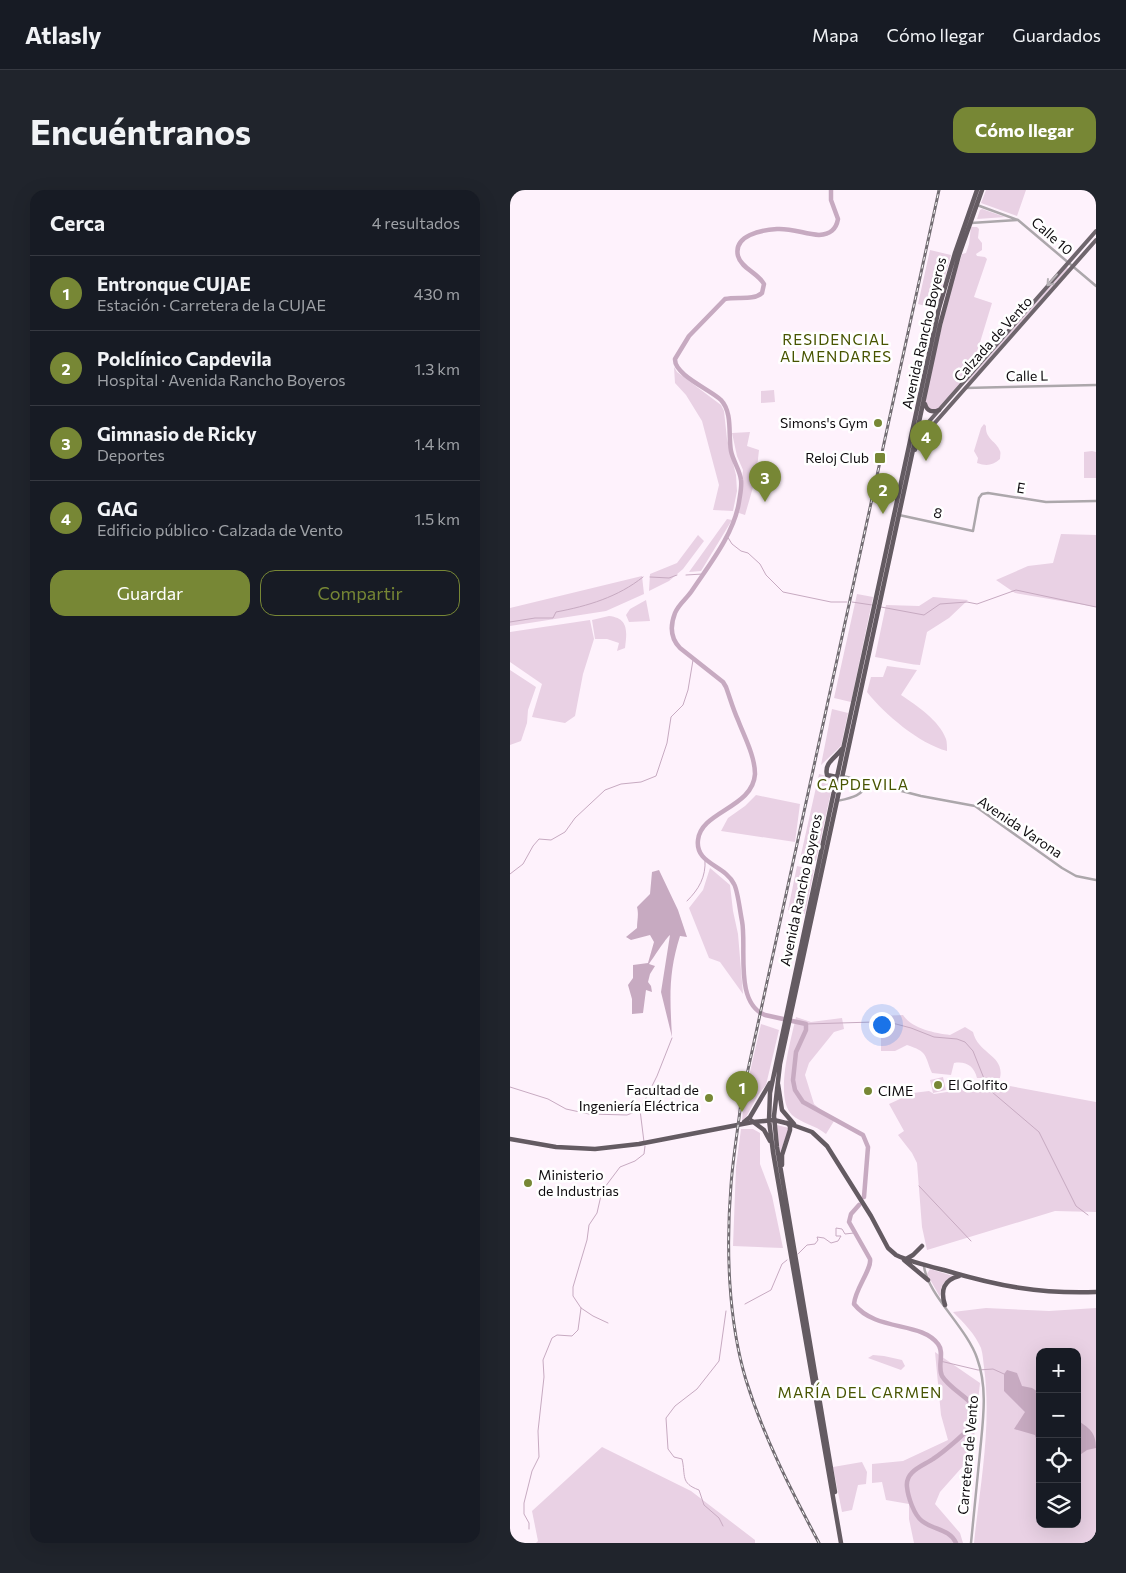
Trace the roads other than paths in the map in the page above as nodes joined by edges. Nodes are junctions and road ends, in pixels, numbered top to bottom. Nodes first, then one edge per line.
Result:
1 (977, 190) edge
2 (982, 190) edge
3 (977, 205) junction
4 (1018, 220) junction
5 (971, 223) junction
6 (1096, 231) edge
7 (1096, 240) edge
8 (1068, 263) junction
9 (1072, 266) junction
10 (1096, 286) edge
11 (966, 384) junction
12 (1096, 385) edge
13 (959, 388) junction
14 (956, 394) junction
15 (924, 400) junction
16 (939, 410) junction
17 (922, 411) junction
18 (916, 417) junction
19 (918, 434) junction
20 (910, 442) junction
21 (912, 457) junction
22 (1096, 501) edge
23 (899, 515) junction
24 (973, 531) joint
25 (878, 603) junction
26 (876, 610) junction
27 (844, 746) junction
28 (839, 776) junction
29 (868, 782) junction
30 (837, 801) junction
31 (1096, 880) edge
32 (791, 1003) junction
33 (775, 1077) junction
34 (751, 1114) junction
35 (771, 1120) junction
36 (753, 1122) junction
37 (786, 1123) junction
38 (743, 1124) junction
39 (795, 1125) junction
40 (801, 1128) junction
41 (788, 1136) junction
42 (510, 1139) edge
43 (773, 1152) junction
44 (782, 1176) junction
45 (922, 1246) dead end
46 (899, 1257) junction
47 (905, 1259) junction
48 (924, 1264) junction
49 (962, 1276) junction
50 (928, 1280) junction
51 (1096, 1292) edge
52 (945, 1305) junction
53 (842, 1543) edge
54 (971, 1543) edge

1 - 18 highway, Avenida Rancho Boyeros
2 - 3 highway, Avenida Rancho Boyeros
3 - 4 street, Calle 10
3 - 5 highway, Avenida Rancho Boyeros
4 - 5 street, Calle 10
4 - 8 street, Calle 10
5 - 15 highway, Avenida Rancho Boyeros
6 - 8 main road, Calzada de Vento
7 - 9 main road, Calzada de Vento
8 - 9 street, Calle 10
8 -> 11 main road, Calzada de Vento
9 - 10 street, Calle 10
9 - 11 main road, Calzada de Vento
11 - 12 street, Calle L
11 - 13 main road, Calzada de Vento
11 - 13 street, Calle L
11 - 14 main road, Calzada de Vento
13 - 14 main road, Calzada de Vento
14 - 16 main road, Calzada de Vento
14 - 21 main road, Calzada de Vento
15 - 16 highway
15 - 17 highway, Avenida Rancho Boyeros
16 - 19 main road, Calzada de Vento
17 - 18 highway
17 - 19 highway, Avenida Rancho Boyeros
18 - 20 highway, Avenida Rancho Boyeros
19 - 20 highway
19 - 21 highway, Avenida Rancho Boyeros
20 - 25 highway, Avenida Rancho Boyeros
21 - 23 highway, Avenida Rancho Boyeros
22 - 24 street, E
23 - 24 street, 8
23 - 25 highway, Avenida Rancho Boyeros
25 - 26 highway, Avenida Rancho Boyeros
26 - 27 highway, Avenida Rancho Boyeros
26 - 28 highway, Avenida Rancho Boyeros
27 - 28 highway, Avenida Rancho Boyeros
27 - 28 highway
28 - 29 street, Avenida Varona
28 - 30 highway, Avenida Rancho Boyeros
28 - 32 highway, Avenida Rancho Boyeros
29 - 30 street
29 - 31 street, Avenida Varona
30 - 32 highway, Avenida Rancho Boyeros
32 - 33 highway, Avenida Rancho Boyeros
33 - 34 highway
33 - 35 highway, Avenida Rancho Boyeros
33 - 39 highway
34 - 36 highway
34 - 38 highway
35 - 36 highway
35 - 37 highway
35 - 43 highway, Avenida Rancho Boyeros
35 - 44 highway, Avenida Rancho Boyeros
36 - 38 highway
36 - 43 highway
37 - 39 highway
37 - 41 highway
38 - 42 highway
39 - 40 highway
40 - 41 highway
40 - 46 highway
41 - 44 highway
43 - 53 highway, Avenida Rancho Boyeros
44 - 53 highway, Avenida Rancho Boyeros
45 - 47 highway
46 - 47 highway
46 - 50 highway
47 - 48 highway
48 - 49 highway
48 - 50 street, Carretera de Vento
49 - 51 highway
49 - 52 highway
50 - 52 street, Carretera de Vento
52 - 54 street, Carretera de Vento

